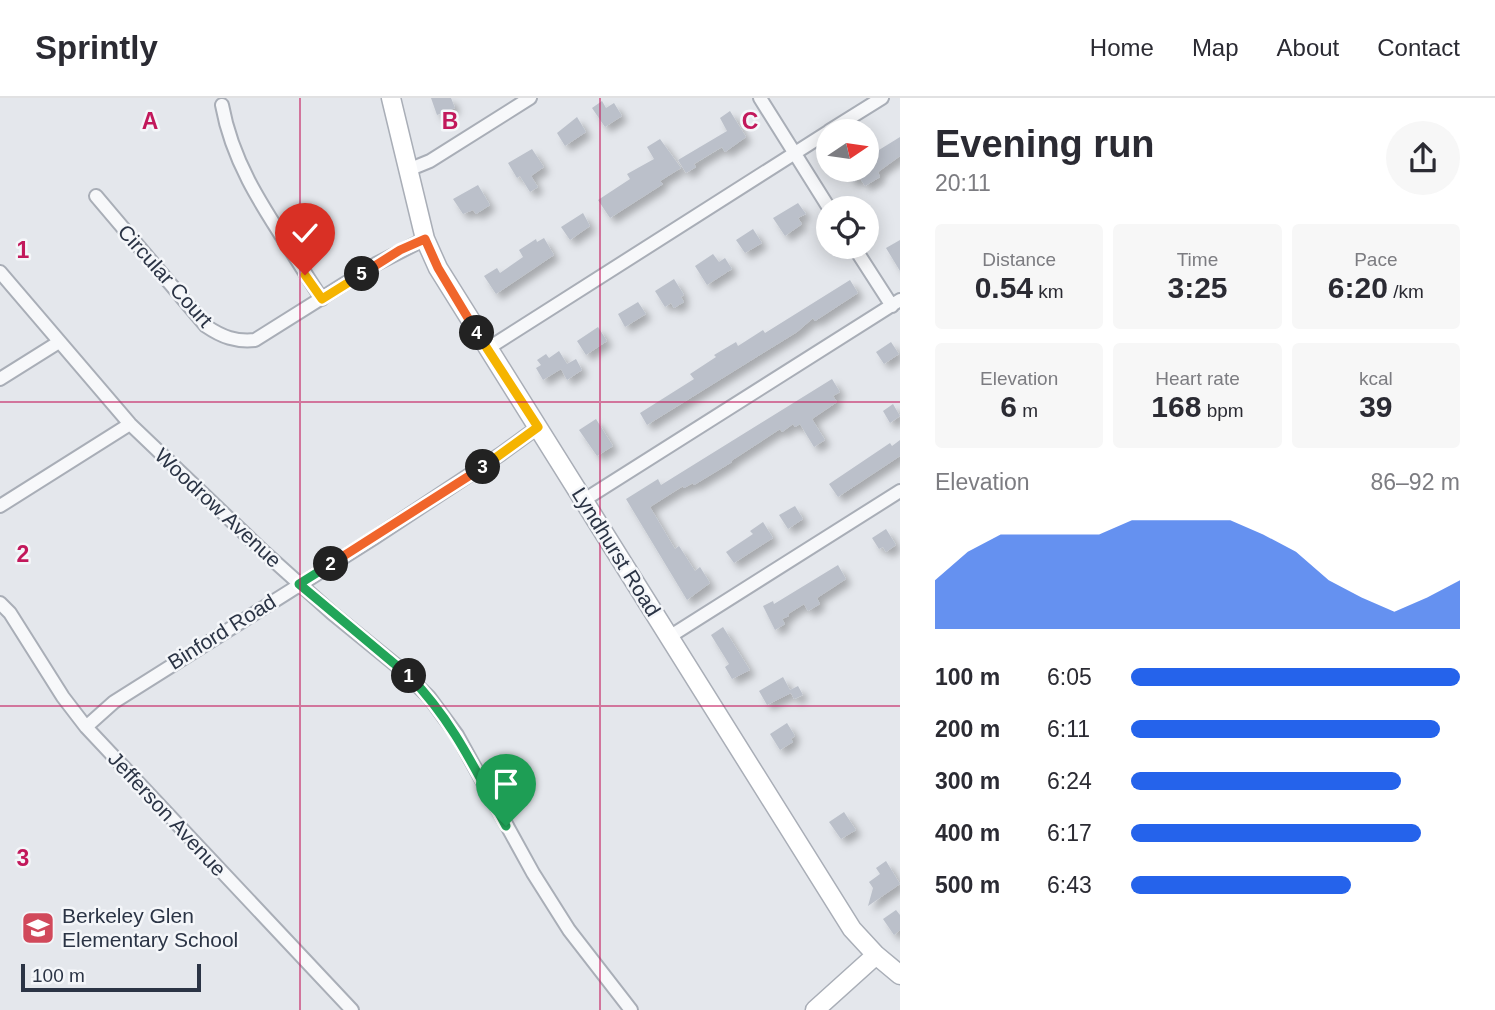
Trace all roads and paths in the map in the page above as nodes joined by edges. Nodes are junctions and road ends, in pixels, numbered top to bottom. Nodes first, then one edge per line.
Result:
1 (391, 98) edge
2 (530, 98) edge
3 (760, 98) edge
4 (882, 98) edge
5 (222, 105) dead end
6 (849, 119) edge
7 (816, 139) edge
8 (795, 152) junction
9 (408, 170) junction
10 (96, 196) dead end
11 (822, 196) edge
12 (425, 239) junction
13 (863, 259) edge
14 (0, 272) edge
15 (322, 299) junction
16 (896, 303) edge
17 (59, 342) junction
18 (487, 349) junction
19 (0, 379) edge
20 (130, 424) junction
21 (538, 427) junction
22 (900, 491) edge
23 (584, 500) junction
24 (0, 506) edge
25 (299, 584) junction
26 (0, 603) edge
27 (670, 638) junction
28 (86, 727) junction
29 (876, 956) junction
30 (900, 975) edge
31 (352, 1010) edge
32 (631, 1010) edge
33 (815, 1010) edge

1 - 9 main road, Lyndhurst Road
2 - 9 street
3 - 8 street
4 - 6 street
5 - 15 street
7 - 8 street
8 - 11 street
8 - 18 street
9 - 12 main road, Lyndhurst Road
10 - 15 street, Circular Court
12 - 15 street, Circular Court
12 - 18 main road, Lyndhurst Road
13 - 16 street
14 - 17 street, Woodrow Avenue
16 - 23 street
17 - 19 street
17 - 20 street, Woodrow Avenue
18 - 21 main road, Lyndhurst Road
20 - 24 street
20 - 25 street, Woodrow Avenue
21 - 23 main road, Lyndhurst Road
21 - 25 street, Binford Road
22 - 27 street
23 - 27 main road, Lyndhurst Road
25 - 28 street, Binford Road
25 - 32 street, Woodrow Avenue
26 - 28 street, Jefferson Avenue
27 - 29 main road, Lyndhurst Road
28 - 31 street, Jefferson Avenue
29 - 30 main road, Lyndhurst Road
29 - 33 main road

